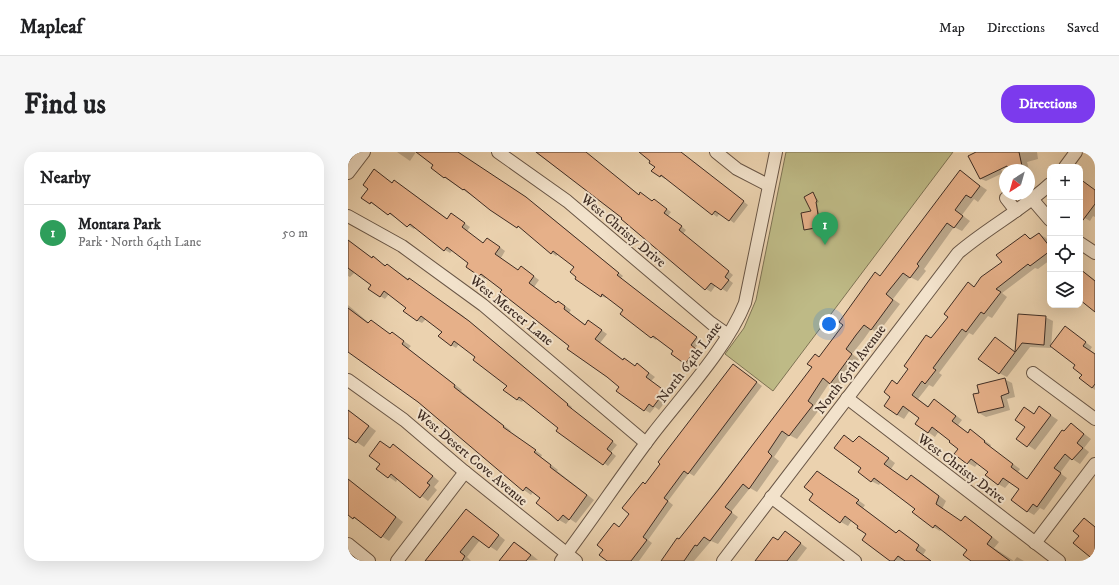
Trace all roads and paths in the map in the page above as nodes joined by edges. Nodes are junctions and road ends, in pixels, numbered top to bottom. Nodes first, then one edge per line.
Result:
1 (364, 152) edge
2 (498, 152) edge
3 (716, 152) edge
4 (776, 152) edge
5 (1076, 152) edge
6 (1067, 164) edge
7 (348, 173) edge
8 (768, 185) junction
9 (1047, 186) edge
10 (1035, 196) edge
11 (1008, 200) edge
12 (1031, 200) edge
13 (1033, 200) edge
14 (1016, 211) junction
15 (348, 216) edge
16 (1047, 216) edge
17 (1083, 245) edge
18 (1095, 253) edge
19 (728, 335) junction
20 (1033, 373) dead end
21 (348, 380) edge
22 (847, 398) junction
23 (1095, 419) edge
24 (646, 442) junction
25 (1095, 464) edge
26 (465, 472) junction
27 (771, 497) junction
28 (1035, 543) junction
29 (348, 544) edge
30 (568, 559) edge
31 (369, 561) edge
32 (397, 561) edge
33 (723, 561) edge
34 (855, 561) edge
35 (1059, 561) edge

1 - 7 street
2 - 19 street, West Christy Drive
3 - 8 street
4 - 8 street, North 64th Lane
5 - 6 street
8 - 19 street, North 64th Lane
9 - 10 street, North 65th Avenue
11 - 14 street
12 - 14 street, North 65th Avenue
13 - 16 street
14 - 22 street, North 65th Avenue
15 - 24 street, West Mercer Lane
17 - 18 street
19 - 24 street, North 64th Lane
20 - 23 street
21 - 26 street, West Desert Cove Avenue
22 - 27 street, North 65th Avenue
22 - 28 street, West Christy Drive
24 - 30 street, North 64th Lane
25 - 28 street
26 - 30 street, West Desert Cove Avenue
26 - 32 street
27 - 33 street, North 65th Avenue
27 - 34 street
28 - 35 street, West Christy Drive
29 - 31 street

